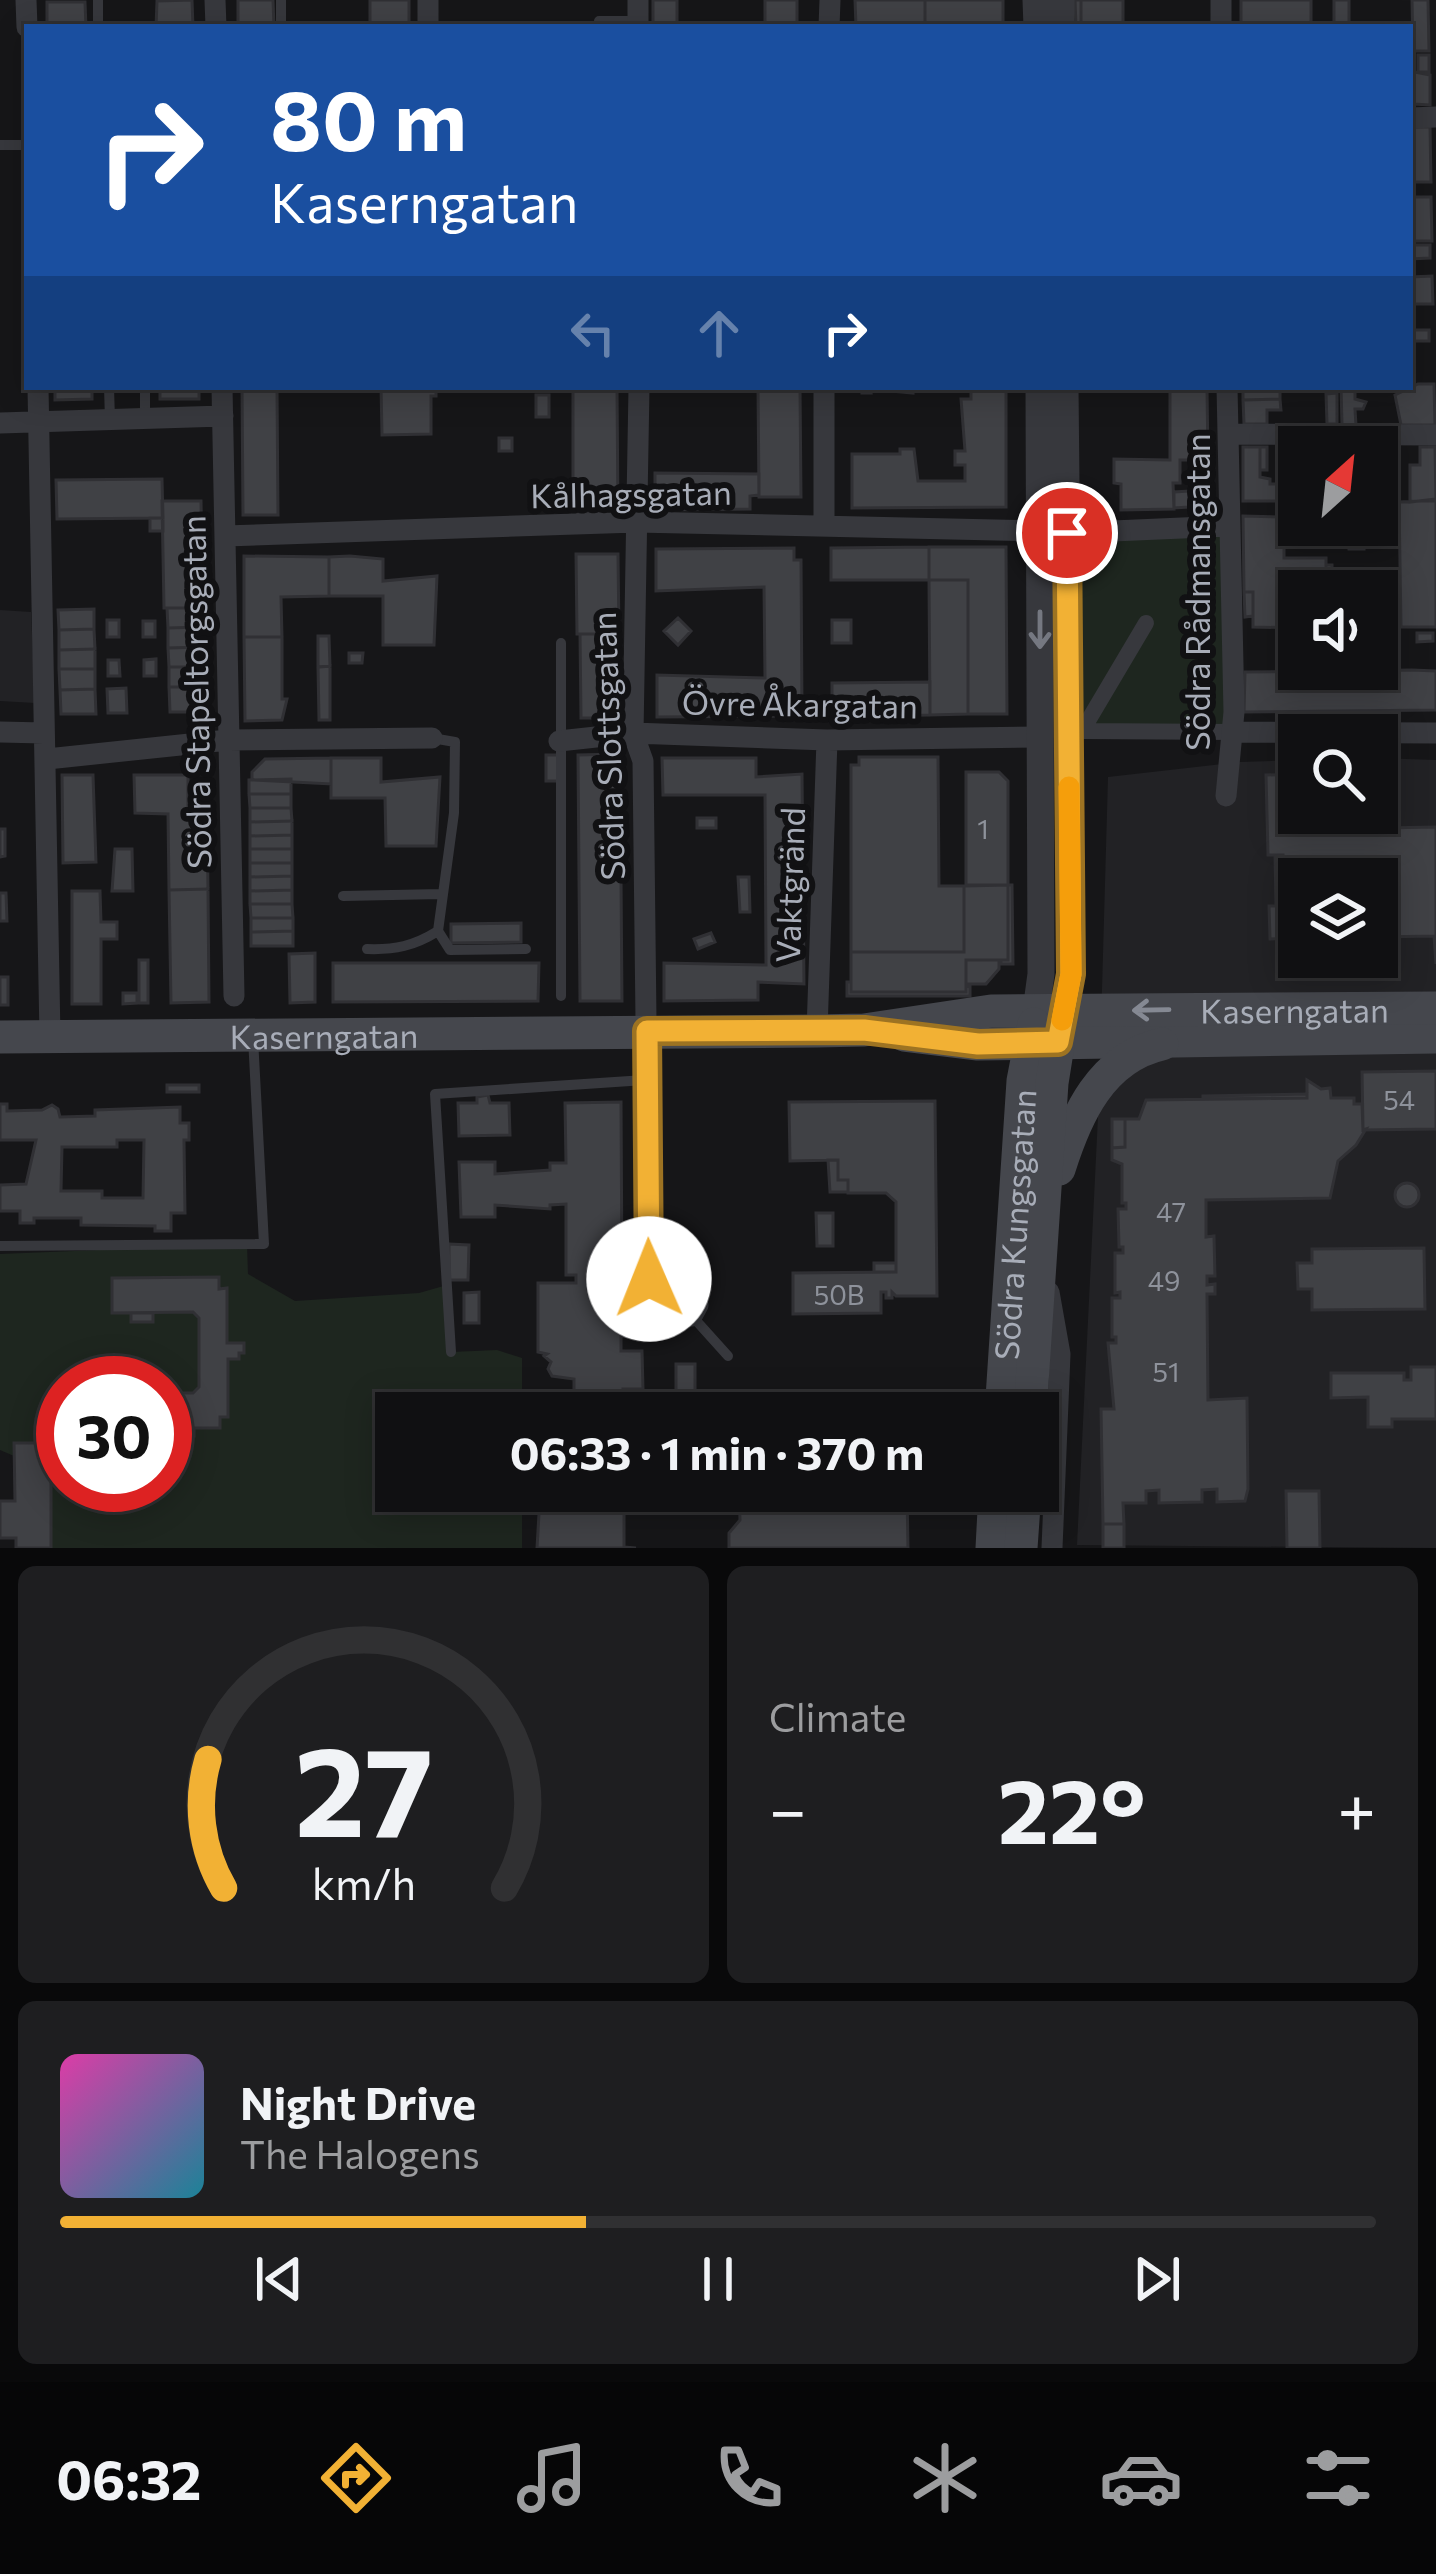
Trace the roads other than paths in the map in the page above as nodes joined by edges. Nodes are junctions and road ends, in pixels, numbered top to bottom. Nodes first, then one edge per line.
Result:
1 (638, 16) edge
2 (599, 21) dead end
3 (38, 390) edge
4 (109, 390) edge
5 (145, 390) edge
6 (222, 390) edge
7 (638, 390) edge
8 (824, 390) edge
9 (1039, 390) edge
10 (1065, 390) edge
11 (1228, 390) edge
12 (223, 416) junction
13 (145, 418) junction
14 (110, 420) junction
15 (0, 423) edge
16 (39, 423) junction
17 (1229, 434) junction
18 (1436, 435) edge
19 (636, 522) junction
20 (824, 526) junction
21 (1228, 526) junction
22 (1053, 532) junction
23 (225, 536) junction
24 (1145, 623) dead end
25 (561, 643) dead end
26 (0, 732) edge
27 (1233, 732) junction
28 (44, 733) junction
29 (633, 733) junction
30 (1436, 734) edge
31 (1040, 737) junction
32 (431, 738) joint
33 (228, 740) junction
34 (827, 740) junction
35 (559, 741) junction
36 (47, 760) junction
37 (1226, 796) dead end
38 (441, 894) junction
39 (343, 896) dead end
40 (439, 931) junction
41 (367, 949) dead end
42 (526, 949) dead end
43 (234, 996) dead end
44 (561, 996) dead end
45 (1436, 1008) edge
46 (1047, 1027) junction
47 (647, 1031) junction
48 (817, 1031) junction
49 (0, 1036) edge
50 (254, 1036) junction
51 (50, 1037) junction
52 (1436, 1037) edge
53 (1184, 1039) junction
54 (649, 1080) junction
55 (0, 1246) edge
56 (1041, 1247) junction
57 (649, 1256) junction
58 (692, 1316) junction
59 (451, 1352) dead end
60 (728, 1356) dead end
61 (1001, 1392) edge
62 (1031, 1392) edge
63 (994, 1512) edge
64 (1024, 1512) edge
65 (992, 1548) edge
66 (1021, 1548) edge
67 (1052, 1548) edge

1 - 2 lane
3 - 16 street
4 - 14 lane
5 - 13 lane
6 - 12 street, Södra Stapeltorgsgatan
7 - 19 street, Södra Slottsgatan
8 - 20 street
9 - 22 street, Södra Kungsgatan
10 - 22 street, Södra Kungsgatan
11 - 17 street, Södra Rådmansgatan
12 - 13 street
12 - 23 street, Södra Stapeltorgsgatan
13 - 14 street
14 - 16 street
15 - 16 street
16 - 28 street
17 - 18 street
17 - 21 street, Södra Rådmansgatan
19 - 20 street, Kålhagsgatan
19 - 23 street, Kålhagsgatan
19 - 29 street, Södra Slottsgatan
20 - 22 street, Kålhagsgatan
21 - 22 street, Kålhagsgatan
21 - 27 street, Södra Rådmansgatan
22 -> 31 street, Södra Kungsgatan
22 - 46 street, Södra Kungsgatan
23 - 33 street, Södra Stapeltorgsgatan
24 - 27 street
25 - 35 lane
26 - 28 street
27 - 30 street
27 - 37 street, Södra Rådmansgatan
28 - 36 street
29 - 34 street, Övre Åkargatan
29 - 35 street, Övre Åkargatan
29 - 47 street, Södra Slottsgatan
31 - 34 street, Övre Åkargatan
31 - 46 street, Södra Kungsgatan
32 - 33 street
32 - 38 lane
33 - 36 street
33 - 43 street, Södra Stapeltorgsgatan
34 - 48 street, Vaktgränd
35 - 44 lane
36 - 51 street
38 - 39 lane
38 - 40 lane
40 - 41 lane
40 - 42 lane
45 -> 46 main road, Kaserngatan
46 - 48 main road, Kaserngatan
46 - 53 main road, Kaserngatan
46 - 56 main road, Södra Kungsgatan
46 - 61 main road, Södra Kungsgatan
47 - 48 main road, Kaserngatan
47 - 50 main road, Kaserngatan
47 - 54 street
49 - 51 main road, Kaserngatan
50 - 51 main road, Kaserngatan
50 - 55 lane
52 - 53 main road, Kaserngatan
53 - 56 main road
54 - 57 street
54 - 59 lane
56 - 62 main road, Södra Kungsgatan
56 - 67 street, Södra Kungsgatan
57 - 58 street
57 - 58 street
58 - 60 lane
63 - 65 main road
64 - 66 main road

